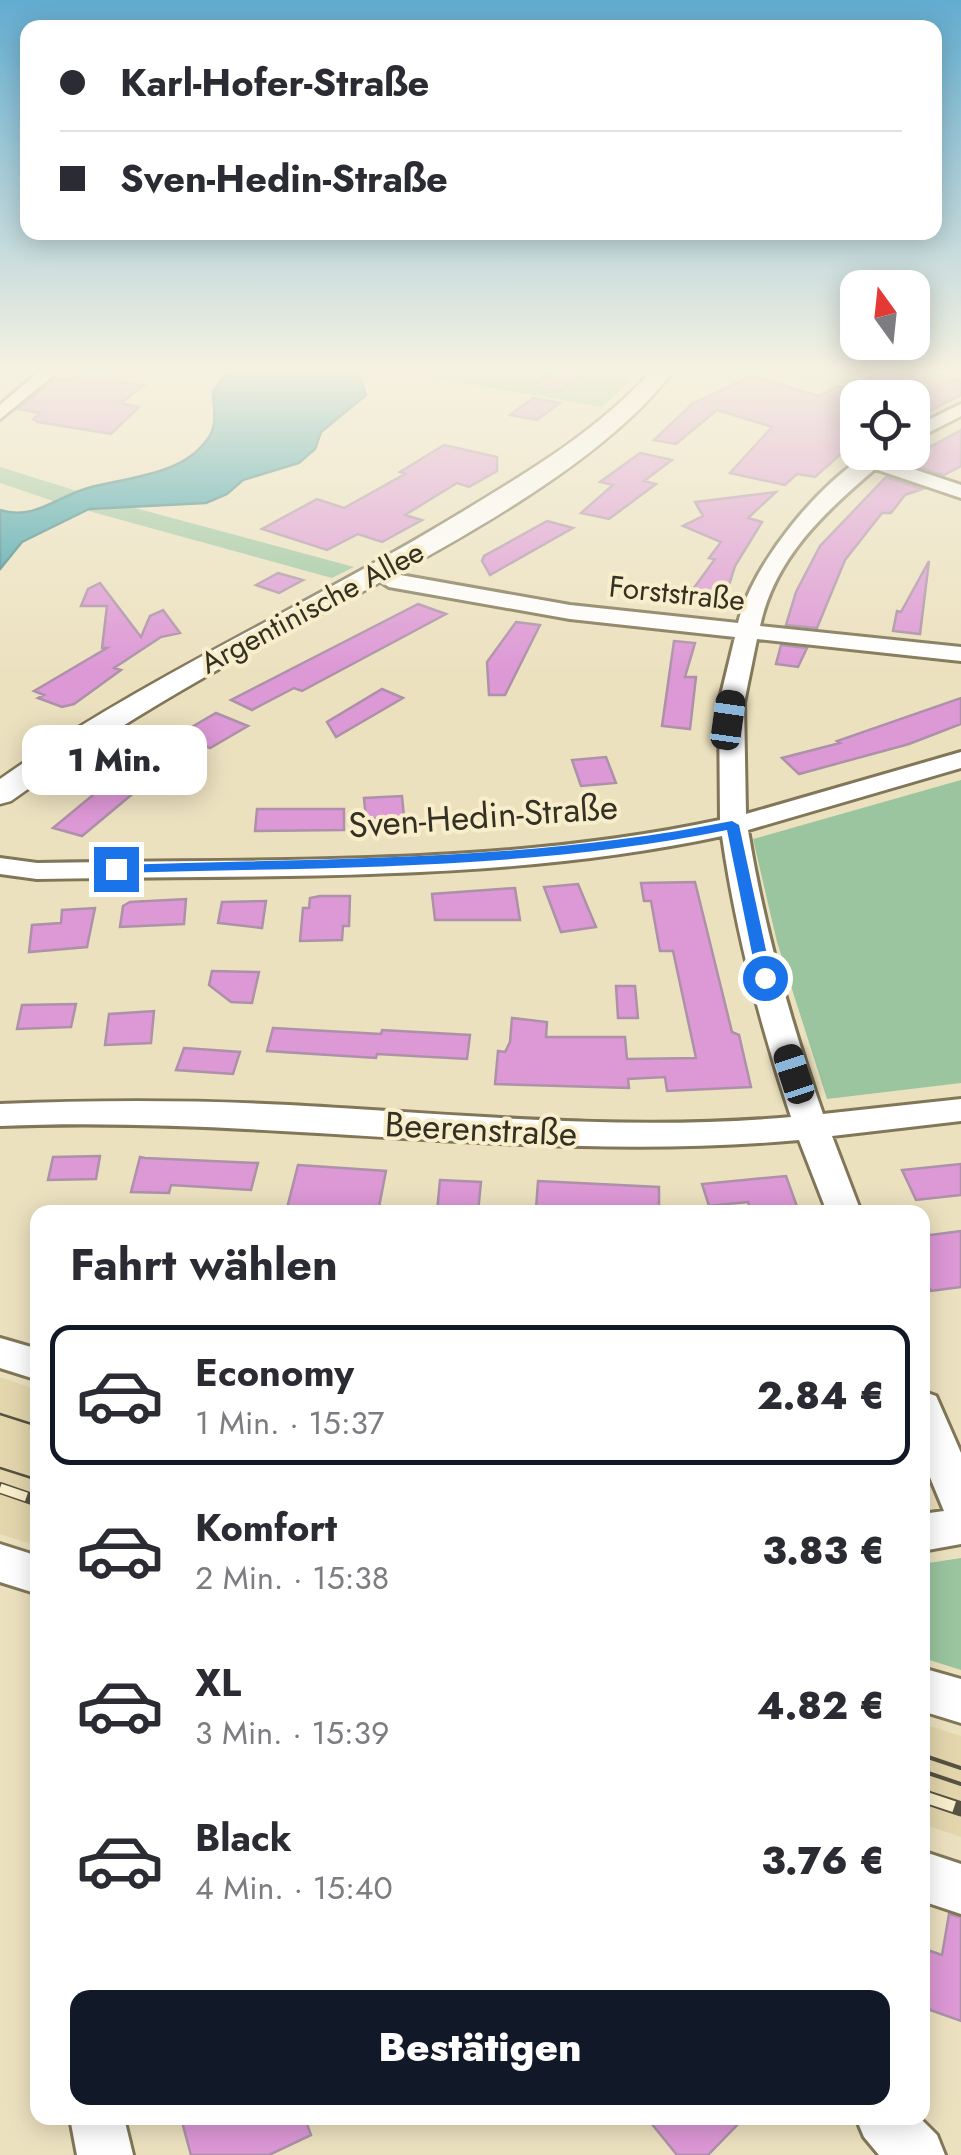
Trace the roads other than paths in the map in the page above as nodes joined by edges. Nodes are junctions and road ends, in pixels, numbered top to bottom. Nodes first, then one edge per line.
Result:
1 (543, 472) edge
2 (566, 472) edge
3 (858, 472) edge
4 (911, 472) edge
5 (961, 492) edge
6 (389, 580) junction
7 (744, 629) junction
8 (961, 654) edge
9 (961, 760) edge
10 (0, 794) edge
11 (0, 818) edge
12 (732, 825) junction
13 (0, 866) edge
14 (961, 1110) edge
15 (0, 1115) edge
16 (811, 1127) junction
17 (841, 1205) edge
18 (0, 1353) edge
19 (30, 1363) edge
20 (930, 1427) edge
21 (961, 1503) edge
22 (961, 1526) edge
23 (930, 1532) edge
24 (0, 1563) edge
25 (30, 1572) edge
26 (930, 1691) edge
27 (961, 1701) edge
28 (930, 1879) edge
29 (961, 1889) edge
30 (100, 2125) edge
31 (889, 2125) edge
32 (106, 2155) edge
33 (917, 2155) edge

1 - 10 main road, Argentinische Allee
2 - 6 main road, Argentinische Allee
3 - 7 street
4 - 5 street
6 - 7 street, Forststraße
6 - 11 main road, Argentinische Allee
7 - 8 street, Forststraße
7 - 12 street
9 - 12 street, Sven-Hedin-Straße
12 - 13 street, Sven-Hedin-Straße
12 - 16 street
14 - 16 street, Beerenstraße
15 - 16 street, Beerenstraße
16 - 17 street
18 - 19 street
20 - 21 street
22 - 23 street
24 - 25 street
26 - 27 street
28 - 29 street
30 - 32 street
31 - 33 street

